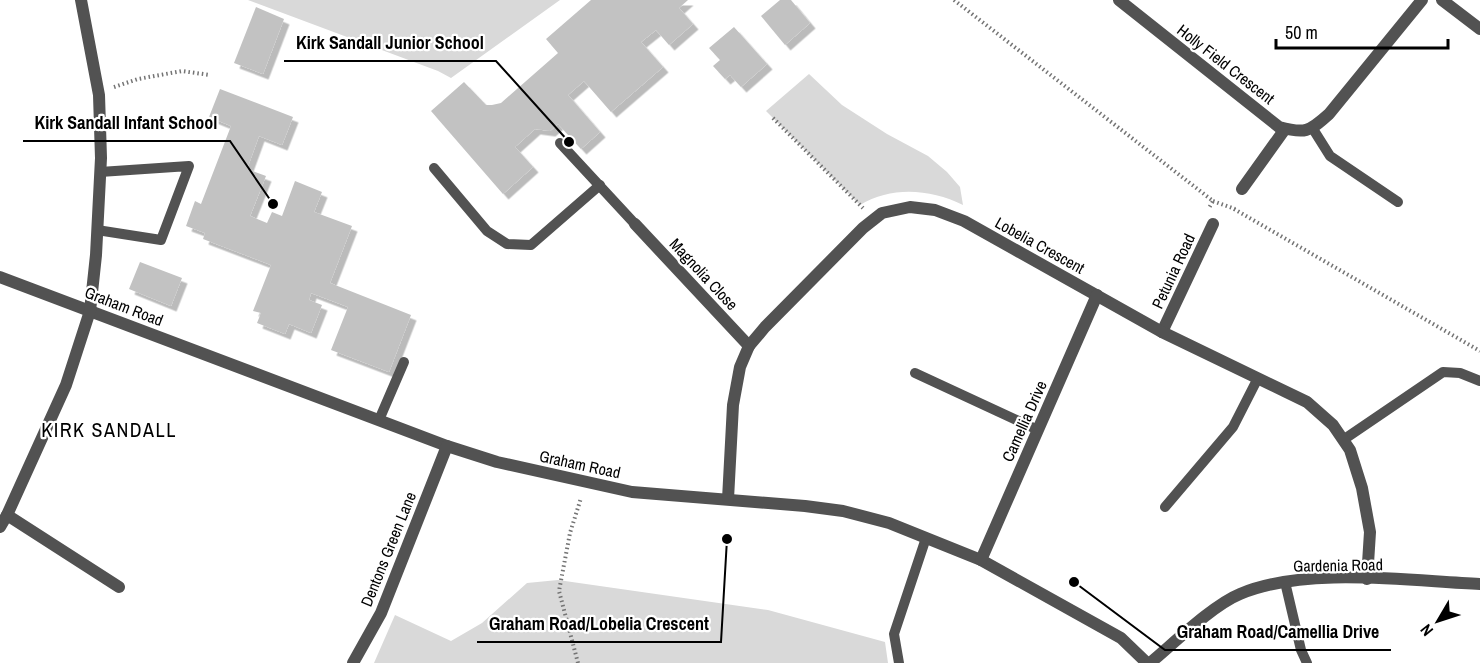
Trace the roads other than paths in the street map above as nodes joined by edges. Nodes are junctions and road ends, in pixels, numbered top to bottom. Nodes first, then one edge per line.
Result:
1 (81, 0) edge
2 (1119, 0) edge
3 (1422, 0) edge
4 (1442, 0) edge
5 (1480, 29) edge
6 (1286, 129) junction
7 (1313, 129) junction
8 (560, 143) dead end
9 (434, 168) dead end
10 (100, 172) junction
11 (600, 185) junction
12 (1242, 189) dead end
13 (1398, 202) dead end
14 (635, 224) joint
15 (1213, 224) road end
16 (97, 230) junction
17 (0, 277) edge
18 (1097, 295) junction
19 (90, 311) junction
20 (1162, 332) junction
21 (749, 346) junction
22 (404, 362) dead end
23 (915, 373) dead end
24 (1258, 378) junction
25 (1480, 381) edge
26 (379, 420) junction
27 (1038, 430) junction
28 (1343, 440) junction
29 (447, 446) junction
30 (728, 499) junction
31 (1165, 507) dead end
32 (7, 515) junction
33 (0, 526) edge
34 (926, 538) junction
35 (981, 560) junction
36 (1367, 579) junction
37 (1285, 582) junction
38 (1480, 584) edge
39 (119, 587) dead end
40 (353, 663) edge
41 (899, 663) edge
42 (1149, 663) edge
43 (1307, 663) edge

1 - 10 street
2 - 6 street, Holly Field Crescent
3 - 7 street
4 - 5 street
6 - 7 street
6 - 12 street
7 - 13 lane
8 - 11 lane
9 - 11 lane
10 - 16 street
10 - 16 lane
11 - 14 lane
14 - 21 street, Magnolia Close
15 - 20 street, Petunia Road
16 - 19 street
17 - 19 street, Graham Road
18 - 20 street, Lobelia Crescent
18 - 21 street, Lobelia Crescent
18 - 27 street, Camellia Drive
19 - 26 street, Graham Road
19 - 32 street
20 - 24 street, Lobelia Crescent
21 - 30 street, Lobelia Crescent
22 - 26 lane
23 - 27 lane
24 - 28 street, Lobelia Crescent
24 - 31 lane
25 - 28 lane
26 - 29 street, Graham Road
27 - 35 street, Camellia Drive
28 - 36 street, Lobelia Crescent
29 - 30 street, Graham Road
29 - 40 street, Dentons Green Lane
30 - 34 street, Graham Road
32 - 33 street
32 - 39 street
34 - 35 street, Graham Road
34 - 41 lane
35 - 42 street, Graham Road
36 - 37 street, Gardenia Road
36 - 38 street, Gardenia Road
37 - 42 street, Gardenia Road
37 - 43 lane

